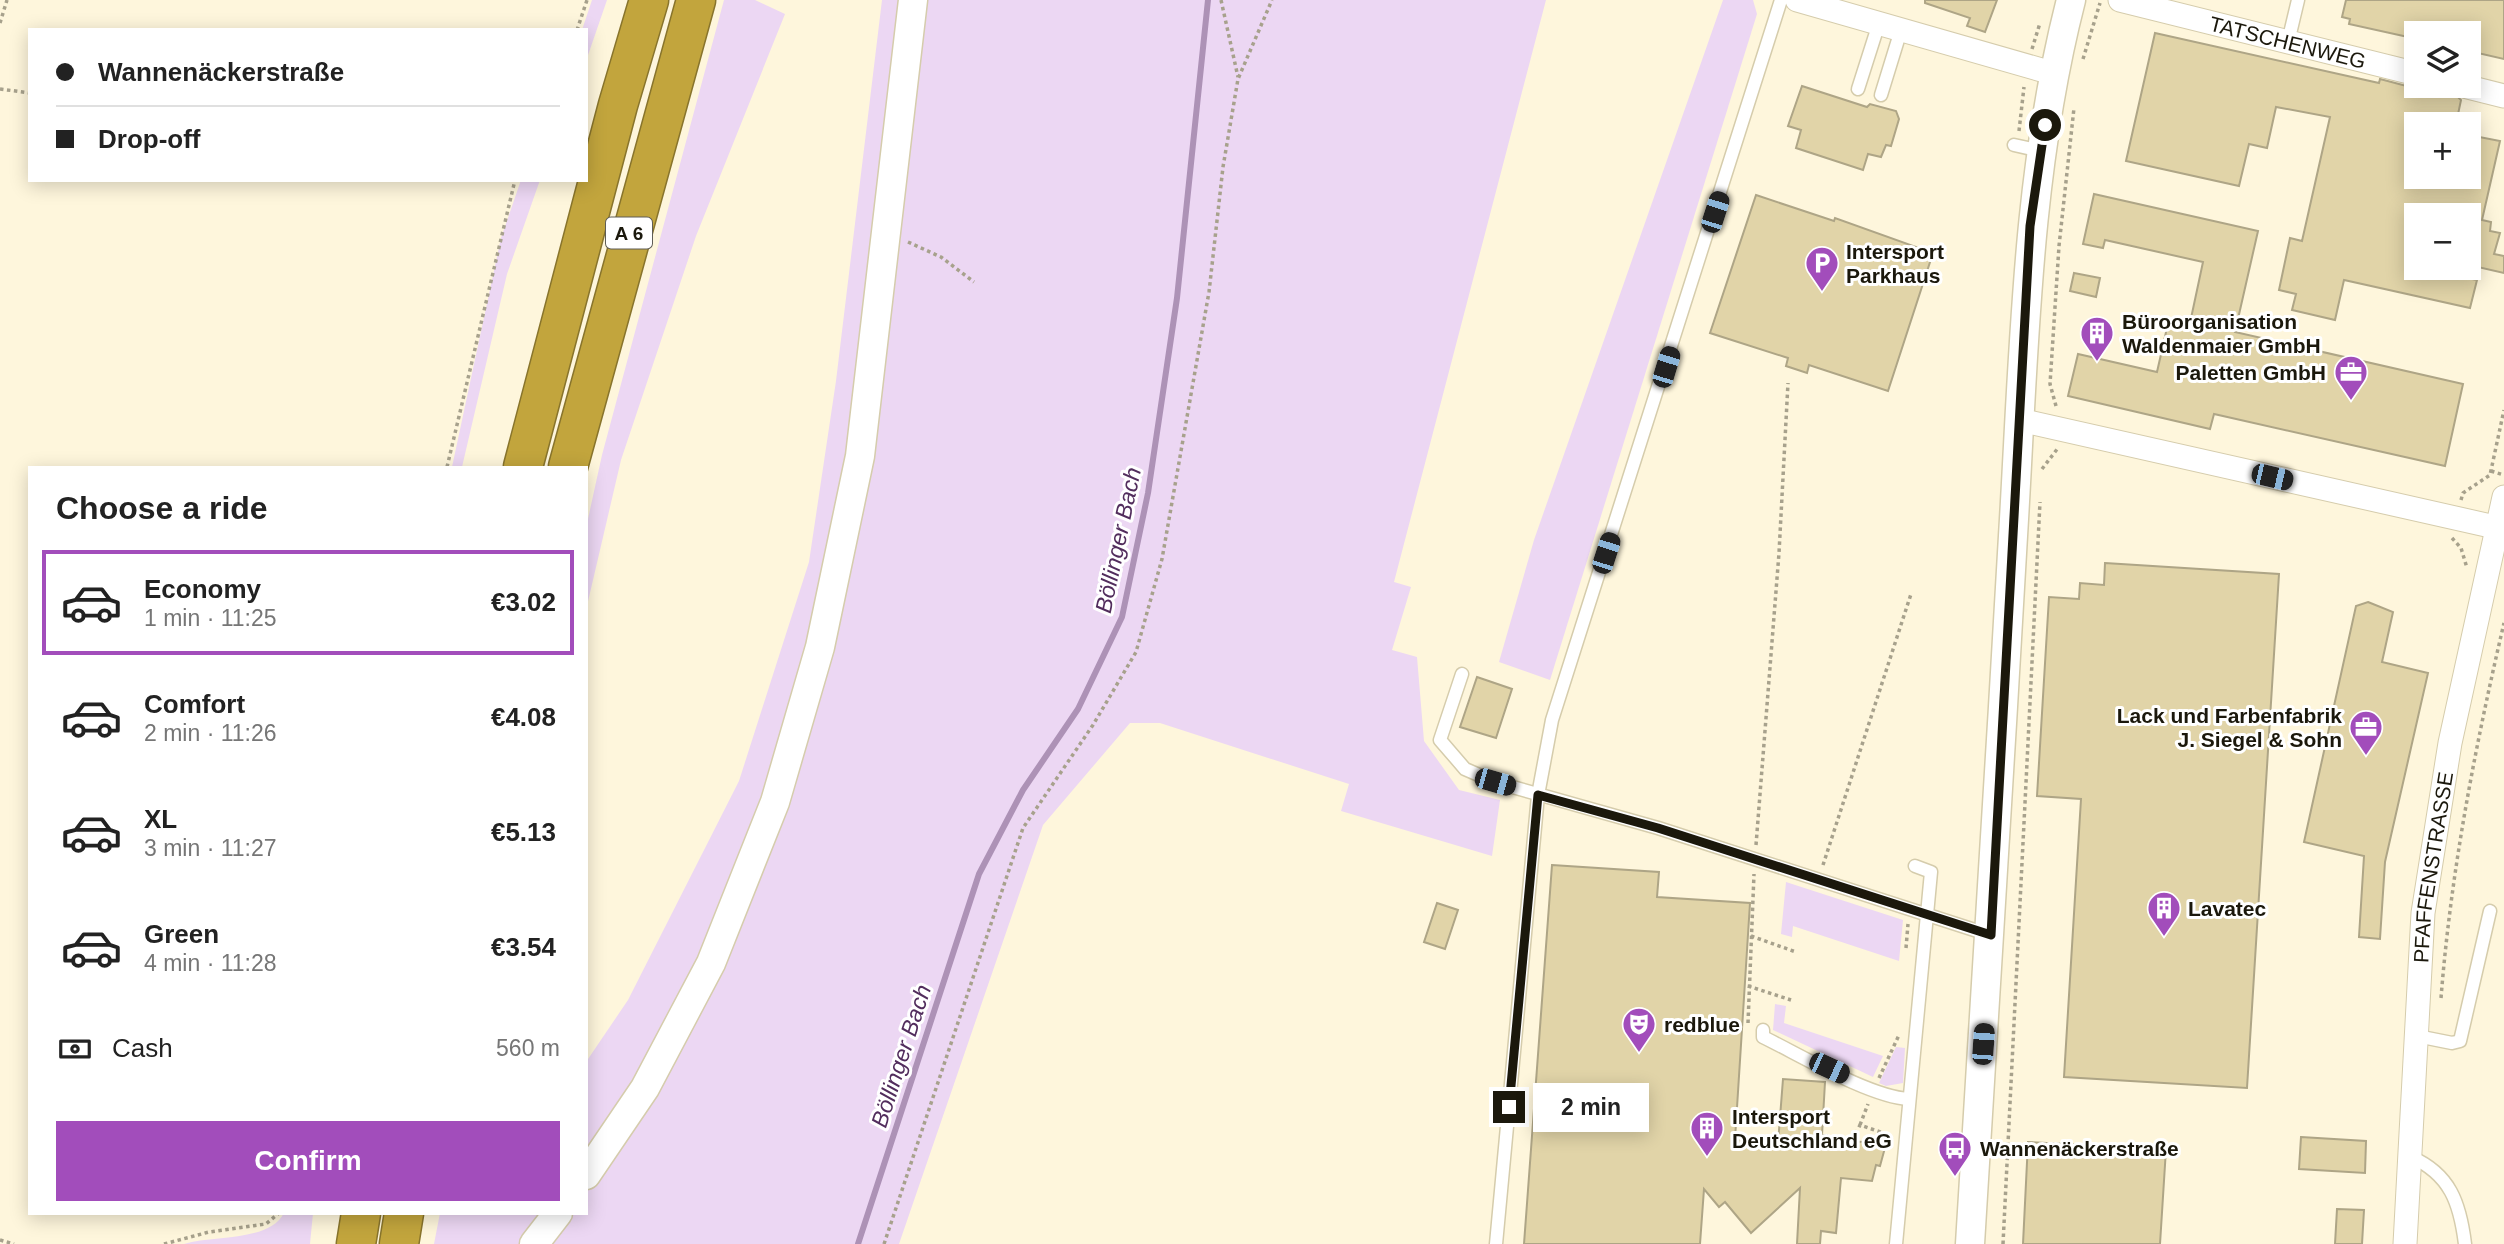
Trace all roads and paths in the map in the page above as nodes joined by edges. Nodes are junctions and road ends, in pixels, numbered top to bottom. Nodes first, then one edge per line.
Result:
1 (7, 0) edge
2 (587, 0) edge
3 (649, 0) edge
4 (696, 0) edge
5 (913, 0) edge
6 (1221, 0) edge
7 (1272, 0) edge
8 (1781, 0) edge
9 (1797, 0) edge
10 (2071, 0) edge
11 (2101, 0) edge
12 (2120, 0) edge
13 (2298, 0) edge
14 (0, 23) edge
15 (1890, 26) junction
16 (578, 28) edge
17 (2288, 42) junction
18 (2081, 67) dead end
19 (2404, 71) edge
20 (2052, 73) junction
21 (1238, 79) junction
22 (0, 89) edge
23 (1858, 89) dead end
24 (2481, 90) edge
25 (28, 93) edge
26 (1881, 95) dead end
27 (2504, 96) edge
28 (2074, 108) dead end
29 (515, 182) edge
30 (886, 237) junction
31 (974, 282) dead end
32 (1788, 383) dead end
33 (2020, 420) junction
34 (2060, 430) junction
35 (447, 466) edge
36 (523, 466) edge
37 (568, 466) edge
38 (2491, 471) dead end
39 (2504, 475) edge
40 (2041, 482) dead end
41 (2041, 496) dead end
42 (2504, 498) edge
43 (2501, 528) edge
44 (1911, 594) dead end
45 (2504, 624) edge
46 (1462, 674) dead end
47 (1538, 795) junction
48 (1755, 859) junction
49 (1915, 866) dead end
50 (1818, 880) junction
51 (2490, 911) dead end
52 (1925, 915) junction
53 (1991, 935) junction
54 (1751, 936) junction
55 (1796, 952) dead end
56 (1748, 986) junction
57 (2441, 998) dead end
58 (1791, 1000) dead end
59 (1746, 1016) dead end
60 (1763, 1030) dead end
61 (1899, 1035) dead end
62 (2417, 1036) junction
63 (1873, 1089) junction
64 (1909, 1099) junction
65 (1860, 1125) junction
66 (1853, 1140) dead end
67 (1888, 1146) dead end
68 (2411, 1157) junction
69 (588, 1172) edge
70 (277, 1215) edge
71 (361, 1215) edge
72 (404, 1215) edge
73 (556, 1215) edge
74 (0, 1240) edge
75 (14, 1244) edge
76 (164, 1244) edge
77 (356, 1244) edge
78 (399, 1244) edge
79 (534, 1244) edge
80 (884, 1244) edge
81 (1496, 1244) edge
82 (1896, 1244) edge
83 (1970, 1244) edge
84 (2003, 1244) edge
85 (2405, 1244) edge
86 (2465, 1244) edge

1 - 14 path
2 - 16 path
3 - 36 highway, A 6
4 - 37 highway, A 6
5 - 30 street
6 - 21 path
7 - 21 path
8 - 47 lane
9 - 15 street
10 - 20 street
11 - 18 path
12 - 17 street, TATSCHENWEG
13 - 17 lane
15 - 20 street
15 - 23 lane
15 - 26 lane
17 - 19 street, TATSCHENWEG
20 - 33 street
21 - 80 path
22 - 25 path
24 - 27 street
28 - 34 path
29 - 35 path
30 - 31 path
30 - 69 street
32 - 48 path
33 - 34 street
33 - 53 street
34 - 40 path
34 - 43 street
38 - 39 path
41 - 84 path
42 - 43 street, PFAFFENSTRASSE
43 - 62 street, PFAFFENSTRASSE
44 - 50 path
45 - 57 path
46 - 47 lane
47 - 48 lane
47 - 81 lane
48 - 50 lane
48 - 54 path
49 - 52 lane
50 - 52 lane
51 - 62 lane
52 - 53 lane
52 - 64 lane
53 - 83 street
54 - 55 path
54 - 56 path
56 - 58 path
56 - 59 path
60 - 63 lane
61 - 63 path
62 - 68 street, PFAFFENSTRASSE
63 - 64 lane
63 - 65 path
64 - 82 lane
65 - 66 path
65 - 67 path
68 - 85 street, PFAFFENSTRASSE
68 - 86 lane
70 - 76 path
71 - 77 highway
72 - 78 highway
73 - 79 street
74 - 75 path

